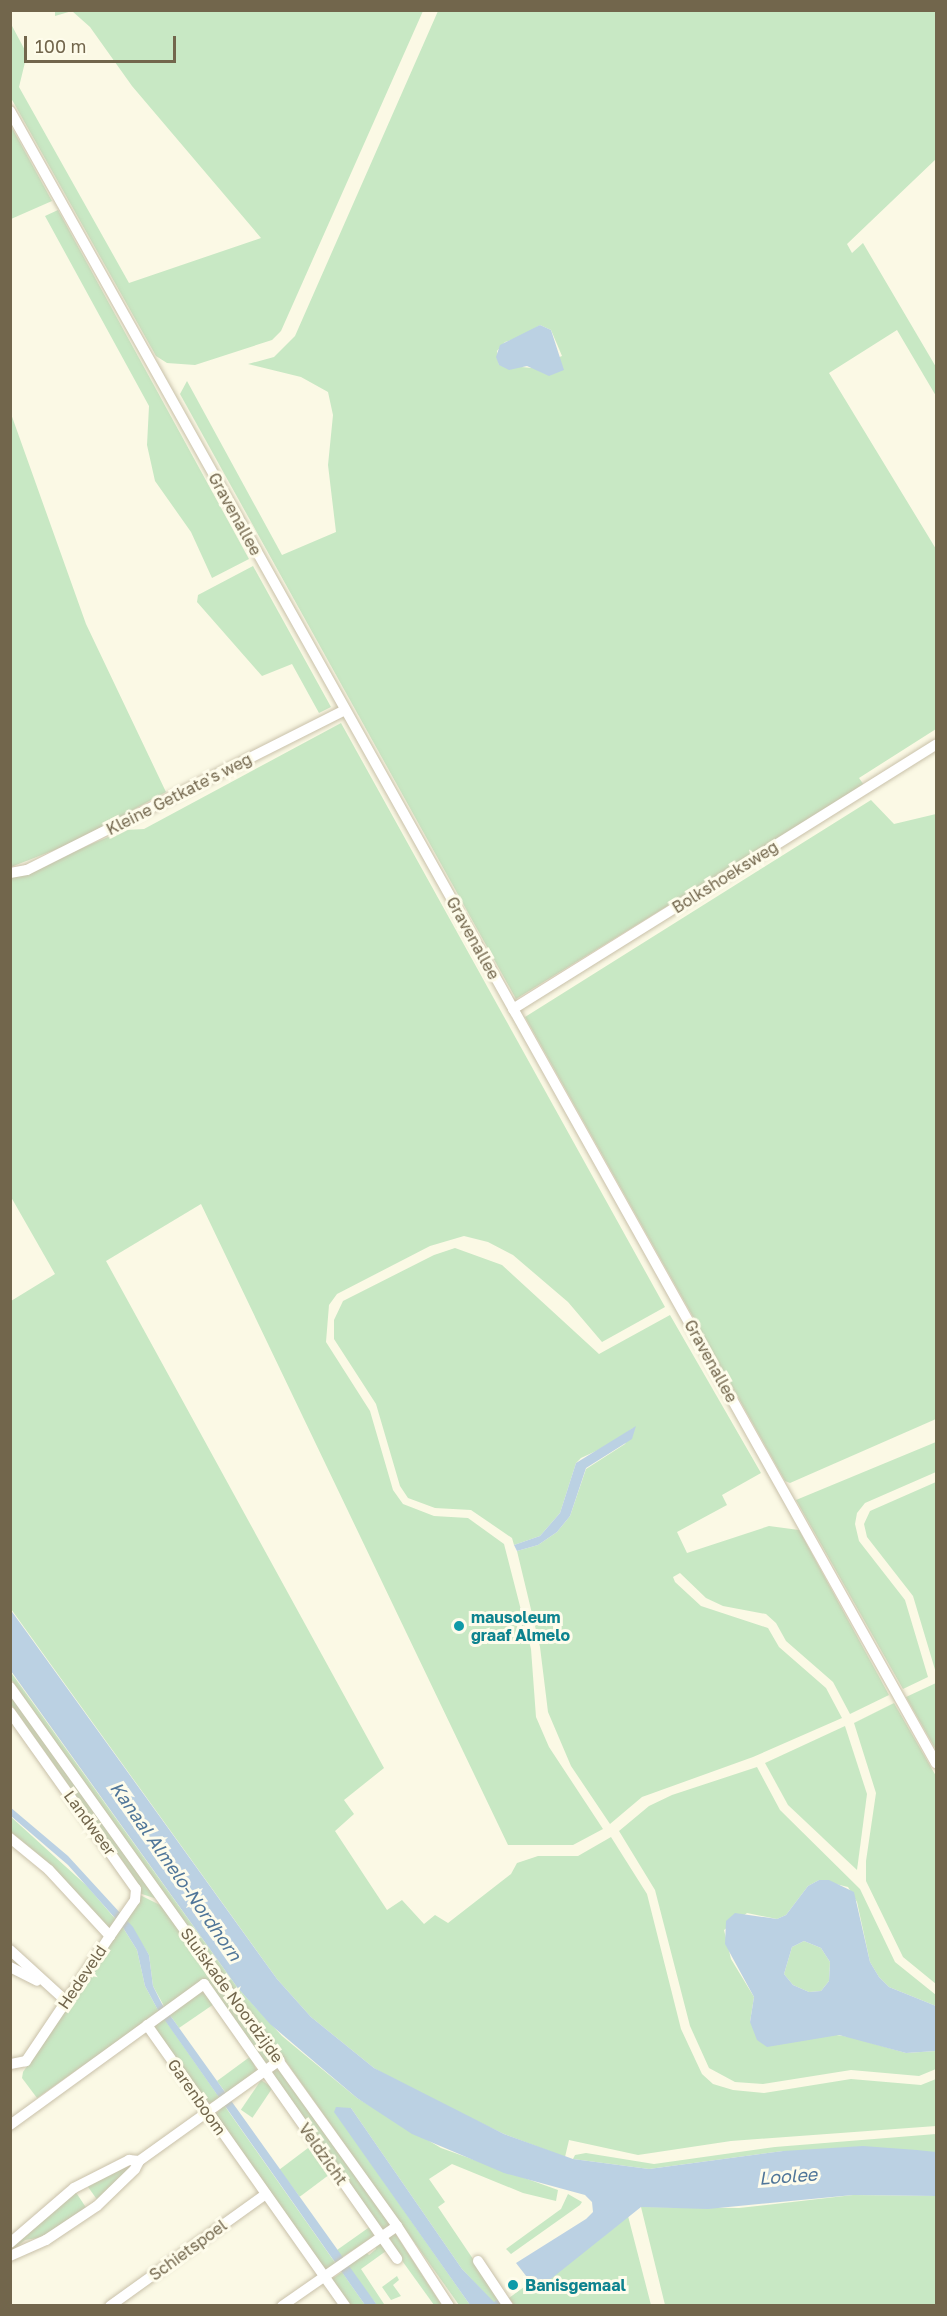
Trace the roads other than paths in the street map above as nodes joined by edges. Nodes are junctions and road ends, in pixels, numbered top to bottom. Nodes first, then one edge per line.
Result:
1 (10, 111) edge
2 (345, 710) junction
3 (936, 745) edge
4 (10, 873) edge
5 (513, 1009) junction
6 (10, 1687) edge
7 (10, 1712) edge
8 (936, 1763) edge
9 (10, 1838) edge
10 (113, 1931) junction
11 (10, 1950) edge
12 (10, 1967) edge
13 (215, 1976) junction
14 (204, 1984) junction
15 (46, 1986) junction
16 (66, 2001) junction
17 (150, 2022) junction
18 (280, 2060) junction
19 (10, 2064) edge
20 (264, 2072) junction
21 (212, 2110) junction
22 (10, 2125) edge
23 (139, 2161) junction
24 (266, 2194) junction
25 (397, 2226) junction
26 (382, 2236) junction
27 (10, 2243) edge
28 (10, 2256) edge
29 (397, 2259) dead end
30 (478, 2261) dead end
31 (328, 2274) junction
32 (110, 2306) edge
33 (282, 2306) edge
34 (345, 2306) edge
35 (449, 2306) edge
36 (508, 2306) edge

1 - 2 street, Gravenallee
2 - 4 street, Kleine Getkate's weg
2 - 5 street, Gravenallee
3 - 5 street, Bolkshoeksweg
5 - 8 street, Gravenallee
6 - 13 street, Sluiskade Noordzijde
7 - 10 street, Landweer
9 - 10 street, Hedeveld
10 - 16 street, Hedeveld
11 - 15 street
12 - 15 street
13 - 14 street
13 - 18 street, Sluiskade Noordzijde
14 - 17 street
14 - 20 street, Veldzicht
15 - 16 street
16 - 19 street, Hedeveld
17 - 21 street, Garenboom
17 - 22 street
18 - 20 street
18 - 25 street, Sluiskade Noordzijde
20 - 21 street
20 - 26 street, Veldzicht
21 - 23 street
21 - 24 street, Garenboom
23 - 27 street
23 - 28 street
24 - 31 street, Garenboom
24 - 32 street, Schietspoel
25 - 26 street
25 - 35 street, Sluiskade Noordzijde
26 - 29 street, Veldzicht
26 - 31 street
30 - 36 street
31 - 33 street
31 - 34 street, Garenboom

